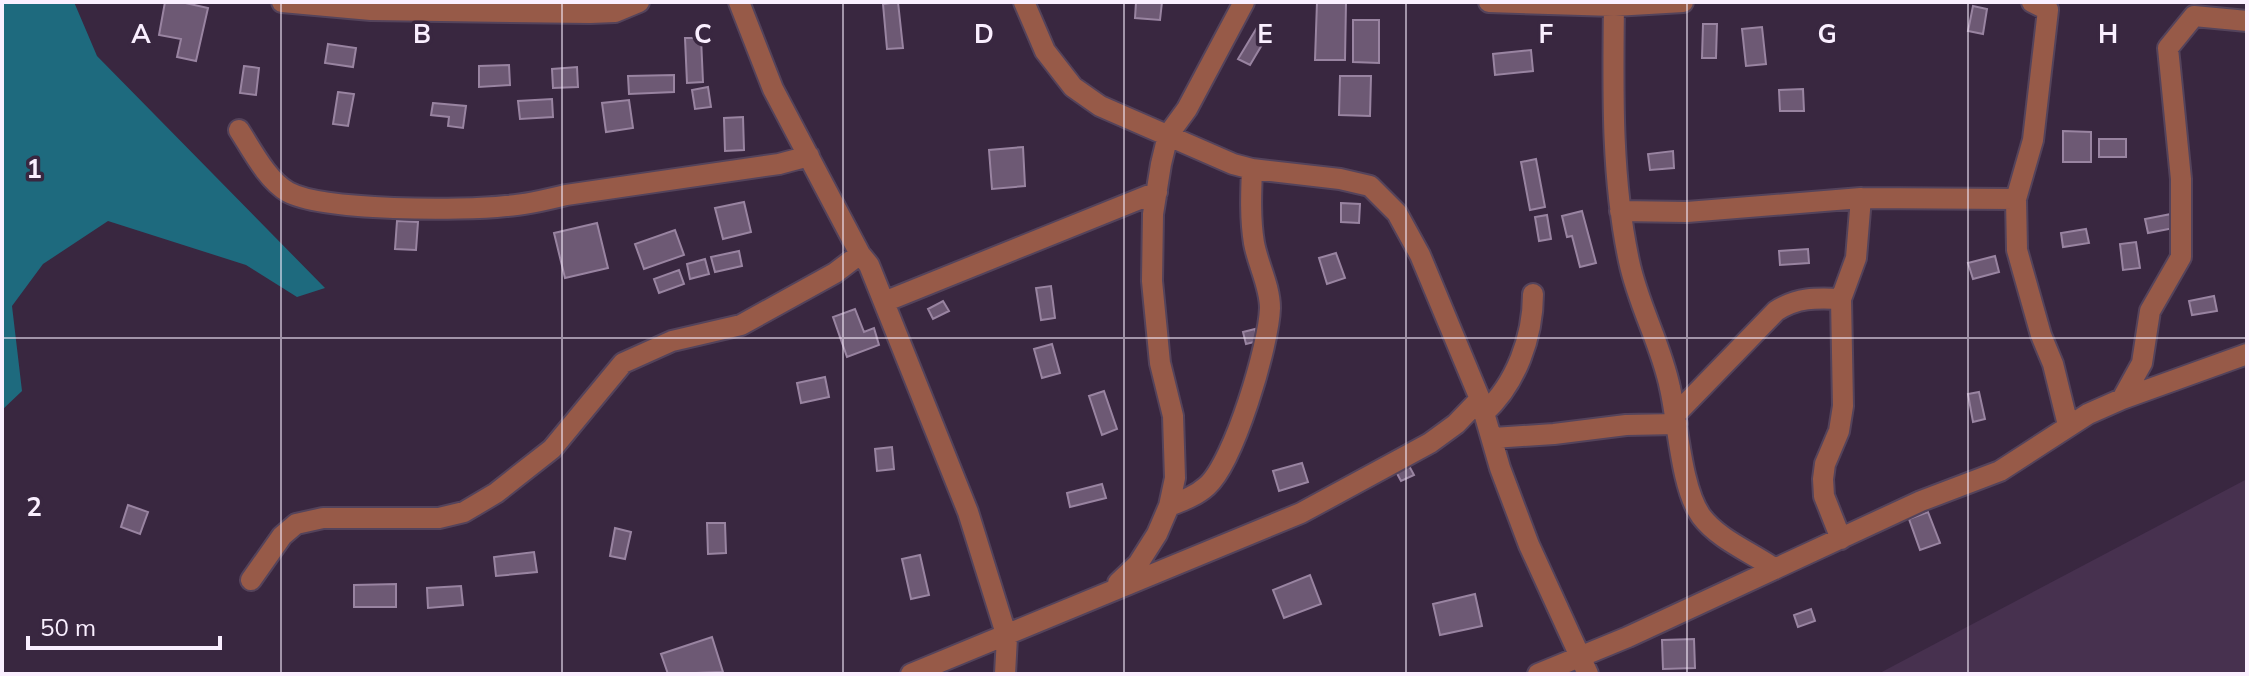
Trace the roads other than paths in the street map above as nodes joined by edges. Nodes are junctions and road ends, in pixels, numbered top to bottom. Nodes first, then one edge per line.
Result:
1 (282, 2) edge
2 (639, 2) edge
3 (739, 2) edge
4 (1024, 2) edge
5 (1244, 2) edge
6 (1489, 2) edge
7 (1683, 2) edge
8 (2032, 2) edge
9 (1614, 4) edge
10 (2247, 21) edge
11 (239, 130) dead end
12 (1168, 135) junction
13 (809, 156) junction
14 (1252, 169) junction
15 (1157, 192) junction
16 (1861, 198) junction
17 (2016, 199) junction
18 (1620, 211) junction
19 (860, 254) junction
20 (1533, 294) dead end
21 (1841, 299) junction
22 (884, 302) junction
23 (2247, 354) edge
24 (2122, 399) junction
25 (1482, 406) junction
26 (1677, 419) junction
27 (2068, 425) junction
28 (1493, 438) junction
29 (1169, 506) junction
30 (1841, 539) junction
31 (1775, 569) junction
32 (251, 580) dead end
33 (1110, 591) junction
34 (1007, 637) junction
35 (1584, 665) edge
36 (911, 674) edge
37 (1005, 674) edge
38 (1538, 674) edge

1 - 2 street
3 - 13 street
4 - 12 street
5 - 12 street
6 - 9 street
7 - 9 street
8 - 17 street
9 - 18 street
10 - 24 street
11 - 13 street
12 - 14 street
12 - 15 street
13 - 19 street
14 - 25 street
14 - 29 street
15 - 22 street
15 - 29 street
16 - 17 street
16 - 18 street
16 - 21 street
17 - 27 street
18 - 26 street
19 - 22 street
19 - 32 street
20 - 25 street
21 - 26 street
21 - 30 street
22 - 34 street
23 - 24 street
24 - 27 street
25 - 28 street
25 - 33 street
26 - 28 street
26 - 31 street
27 - 30 street
28 - 35 street
29 - 33 street
30 - 31 street
31 - 35 street
33 - 34 street
34 - 36 street
34 - 37 street
35 - 38 street

